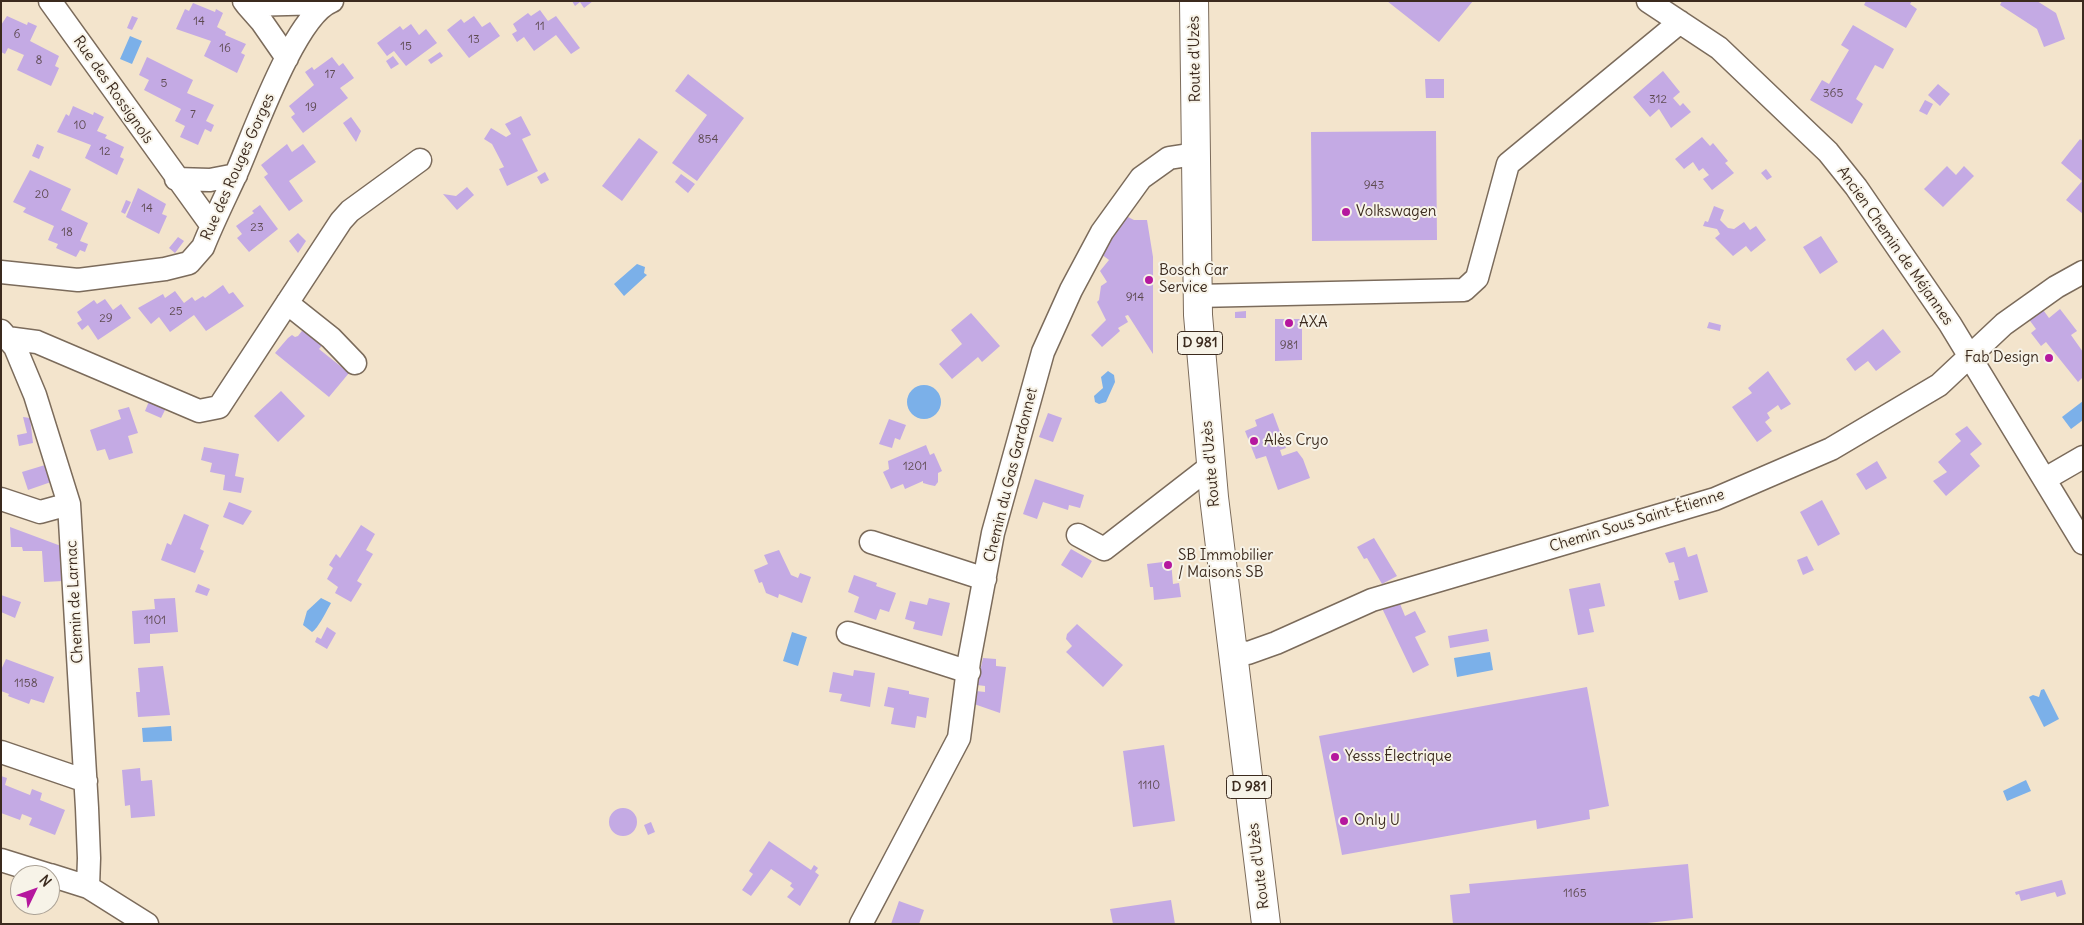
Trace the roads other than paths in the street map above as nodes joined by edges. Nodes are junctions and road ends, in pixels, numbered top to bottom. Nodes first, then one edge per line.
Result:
1 (50, 1) edge
2 (1194, 1) edge
3 (1648, 1) edge
4 (329, 2) edge
5 (245, 3) edge
6 (1680, 22) junction
7 (287, 58) junction
8 (1195, 154) junction
9 (420, 160) dead end
10 (236, 175) junction
11 (176, 178) junction
12 (212, 226) junction
13 (1, 272) edge
14 (2083, 272) edge
15 (1198, 296) junction
16 (287, 303) junction
17 (4, 335) edge
18 (1969, 356) junction
19 (356, 363) dead end
20 (2083, 458) edge
21 (1211, 466) junction
22 (2045, 480) junction
23 (1, 499) edge
24 (69, 504) junction
25 (1078, 535) dead end
26 (870, 542) dead end
27 (2083, 543) edge
28 (985, 579) junction
29 (848, 634) dead end
30 (1233, 651) junction
31 (969, 672) junction
32 (1, 752) edge
33 (86, 781) junction
34 (1, 860) edge
35 (17, 865) edge
36 (60, 878) edge
37 (88, 887) junction
38 (146, 924) edge
39 (861, 924) edge
40 (1266, 924) edge

1 - 11 street, Rue des Rossignols
2 - 8 main road, Route d'Uzès / D 981
3 - 6 street, Ancien Chemin de Méjannes
4 - 5 street, Rue des Rouges Gorges
4 - 7 street, Rue des Rouges Gorges
5 - 7 street, Rue des Rouges Gorges
6 - 15 street
6 - 18 street, Ancien Chemin de Méjannes
7 - 10 street, Rue des Rouges Gorges
8 - 15 main road, Route d'Uzès / D 981
8 - 28 street, Chemin du Gas Gardonnet
9 - 16 street
10 - 11 street
10 - 12 street, Rue des Rouges Gorges
11 - 12 street, Rue des Rossignols
12 - 13 street, Rue des Rouges Gorges
14 - 18 street, Chemin Sous Saint-Étienne
15 - 21 main road, Route d'Uzès / D 981
16 - 17 street
16 - 19 street
17 - 24 street, Chemin de Larnac
18 - 22 street, Ancien Chemin de Méjannes
18 - 30 street, Chemin Sous Saint-Étienne
20 - 22 street
21 - 25 street
21 - 30 main road, Route d'Uzès / D 981
22 - 27 street, Ancien Chemin de Méjannes
23 - 24 street
24 - 33 street, Chemin de Larnac
26 - 28 street
28 - 31 street, Chemin du Gas Gardonnet
29 - 31 street
30 - 40 main road, Route d'Uzès / D 981
31 - 39 street, Chemin du Gas Gardonnet
32 - 33 street
33 - 37 street, Chemin de Larnac
34 - 35 street
36 - 37 street
37 - 38 street

